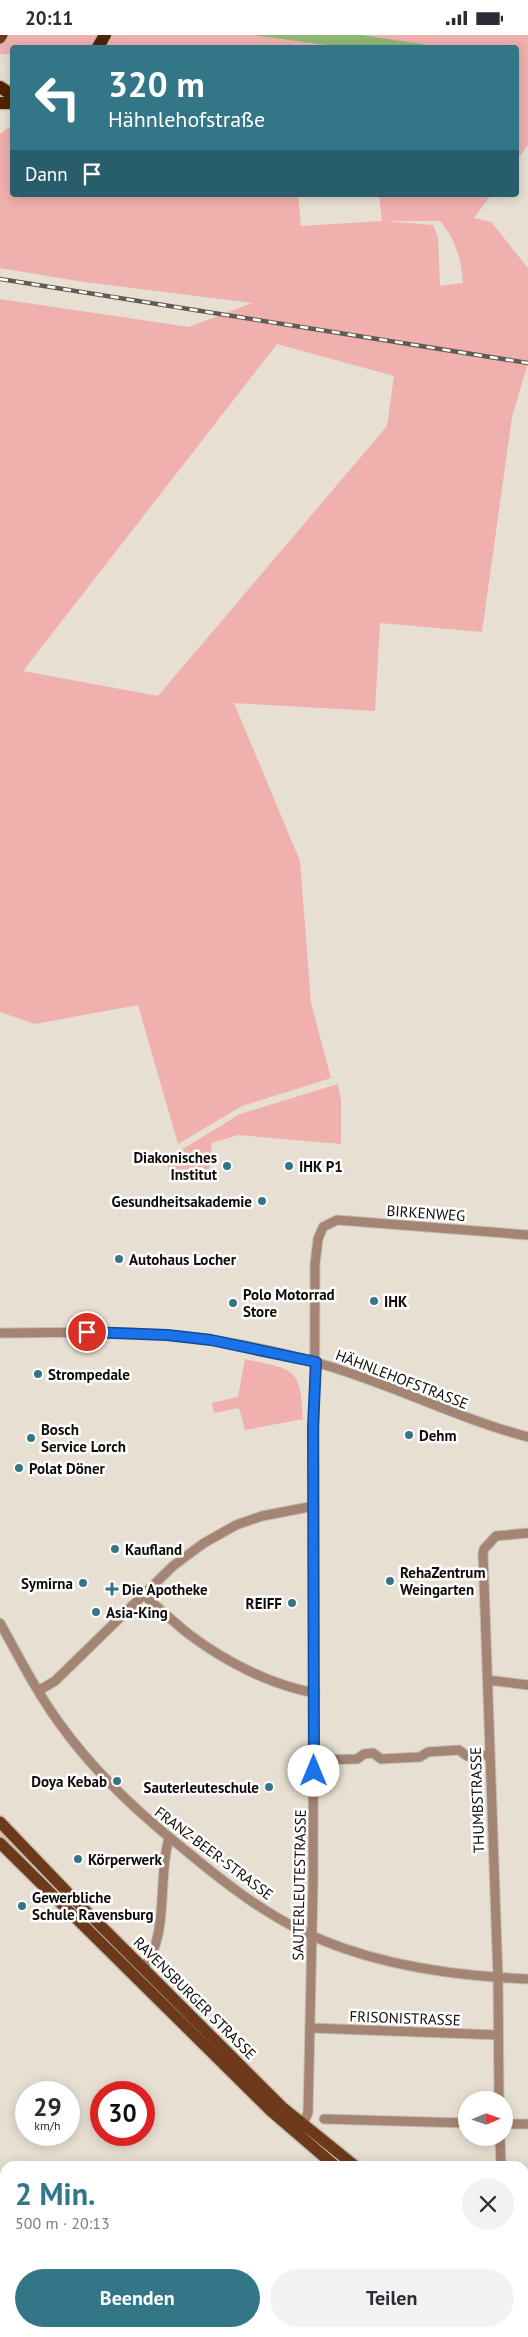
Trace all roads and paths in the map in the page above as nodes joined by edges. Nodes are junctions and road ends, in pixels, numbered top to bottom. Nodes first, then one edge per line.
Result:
1 (0, 87) edge
2 (6, 101) edge
3 (324, 1227) joint
4 (528, 1235) edge
5 (0, 1329) edge
6 (14, 1333) junction
7 (0, 1335) edge
8 (316, 1362) junction
9 (528, 1437) edge
10 (314, 1506) junction
11 (528, 1533) edge
12 (144, 1595) junction
13 (0, 1623) edge
14 (488, 1681) junction
15 (528, 1685) edge
16 (38, 1691) junction
17 (314, 1693) junction
18 (490, 1755) junction
19 (315, 1760) junction
20 (0, 1822) edge
21 (169, 1838) junction
22 (0, 1843) edge
23 (312, 1936) junction
24 (143, 1968) junction
25 (498, 1978) junction
26 (528, 1979) edge
27 (311, 2028) junction
28 (498, 2035) junction
29 (499, 2091) edge
30 (324, 2119) dead end
31 (458, 2123) edge
32 (513, 2123) edge
33 (528, 2124) edge
34 (300, 2130) junction
35 (500, 2146) edge
36 (330, 2161) edge
37 (347, 2161) edge
38 (501, 2161) edge

1 - 2 highway
3 - 4 street, BIRKENWEG
3 - 8 street, SAUTERLEUTESTRASSE
5 - 6 street
6 - 7 street, HÄHNLEHOFSTRASSE
6 - 8 street, HÄHNLEHOFSTRASSE
8 - 9 street, HÄHNLEHOFSTRASSE
8 - 10 street, SAUTERLEUTESTRASSE
10 - 12 street
10 - 17 street, SAUTERLEUTESTRASSE
11 - 14 street, THUMBSTRASSE
12 - 16 street
12 - 17 street
13 - 16 street, FRANZ-BEER-STRASSE
14 - 15 street
14 - 18 street, THUMBSTRASSE
16 - 21 street, FRANZ-BEER-STRASSE
17 - 19 street, SAUTERLEUTESTRASSE
18 - 19 street
18 - 25 street, THUMBSTRASSE
19 - 23 street, SAUTERLEUTESTRASSE
20 - 24 main road, RAVENSBURGER STRASSE
21 - 23 street, FRANZ-BEER-STRASSE
21 - 24 street
22 - 34 main road, RAVENSBURGER STRASSE
23 - 25 street, FRANZ-BEER-STRASSE
23 - 27 street, SAUTERLEUTESTRASSE
24 - 34 main road, RAVENSBURGER STRASSE
25 - 26 street, FRANZ-BEER-STRASSE
25 - 28 street, THUMBSTRASSE
27 - 28 street, FRISONISTRASSE
27 - 34 street, SAUTERLEUTESTRASSE
28 - 29 street, THUMBSTRASSE
30 - 31 street
32 - 33 street
34 - 36 main road, RAVENSBURGER STRASSE
34 - 37 main road, RAVENSBURGER STRASSE
35 - 38 street

